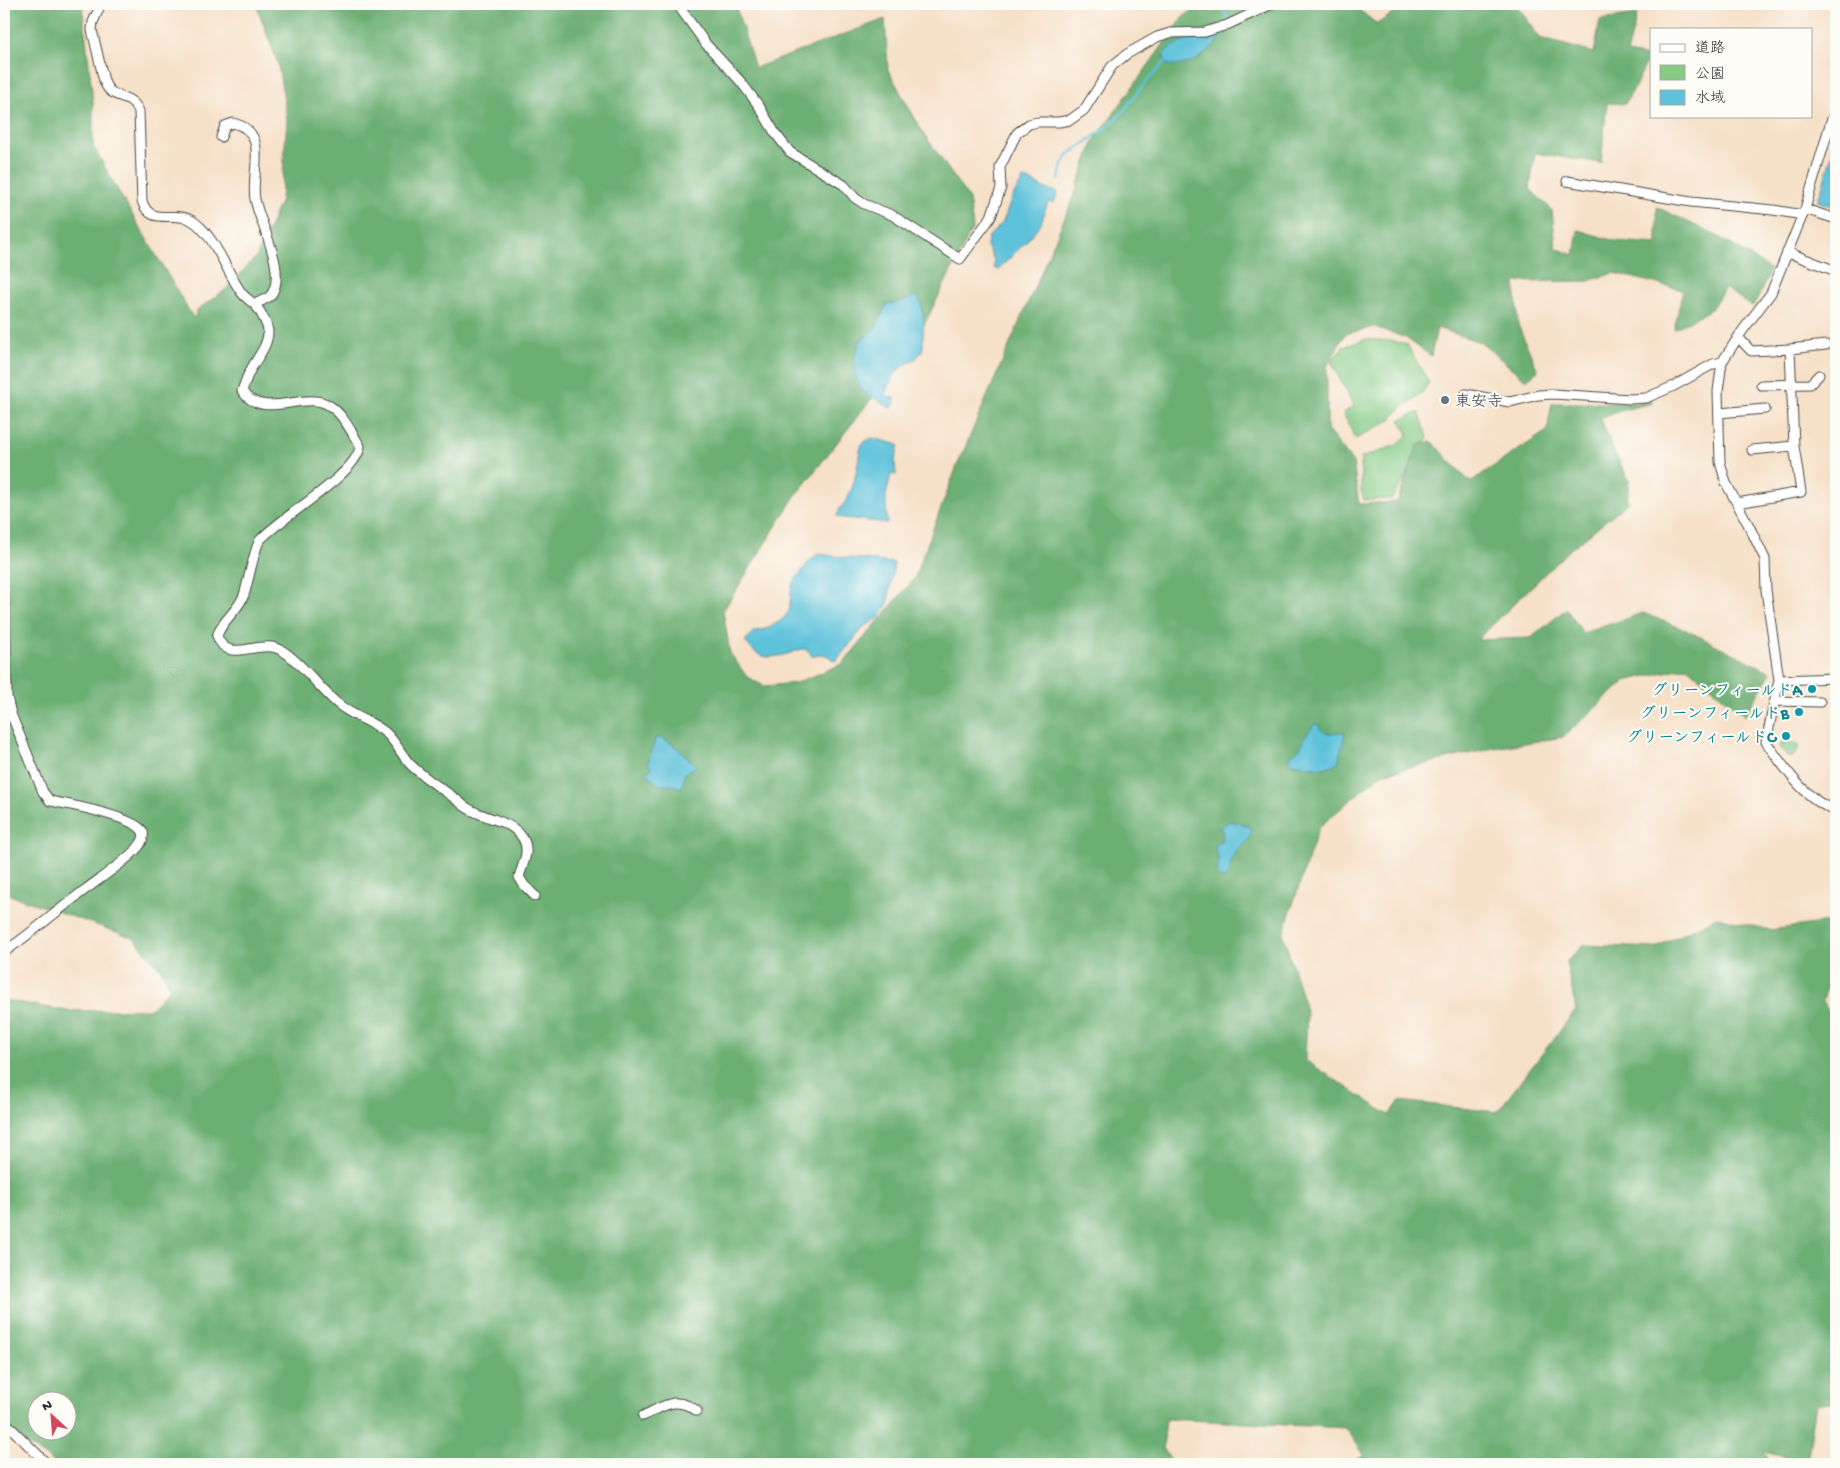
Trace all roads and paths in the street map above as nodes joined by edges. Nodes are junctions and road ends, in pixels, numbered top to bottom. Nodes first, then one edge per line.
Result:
1 (101, 4) edge
2 (677, 4) edge
3 (1272, 4) edge
4 (1836, 112) edge
5 (220, 137) dead end
6 (1567, 181) dead end
7 (1804, 212) junction
8 (1836, 220) edge
9 (1787, 252) junction
10 (1836, 271) edge
11 (254, 304) junction
12 (1738, 337) junction
13 (1826, 345) dead end
14 (1790, 349) junction
15 (1722, 362) junction
16 (1819, 375) dead end
17 (1792, 384) junction
18 (1761, 385) dead end
19 (1466, 394) dead end
20 (1765, 409) dead end
21 (1719, 413) junction
22 (1794, 446) junction
23 (1752, 450) dead end
24 (1737, 503) junction
25 (4, 599) edge
26 (1836, 678) edge
27 (1779, 680) junction
28 (1775, 701) junction
29 (1820, 702) dead end
30 (1836, 811) edge
31 (535, 896) dead end
32 (4, 952) edge
33 (697, 1411) dead end
34 (643, 1416) dead end
35 (4, 1421) edge
36 (46, 1464) edge

1 - 11 street
2 - 3 street
4 - 7 street
5 - 11 street
6 - 7 street
7 - 8 street
7 - 9 street
9 - 10 street
9 - 12 street
11 - 31 street
12 - 14 street
12 - 15 street
13 - 14 street
14 - 17 street
15 - 19 street
15 - 21 street
16 - 17 street
17 - 18 street
17 - 22 street
20 - 21 street
21 - 24 street
22 - 23 street
22 - 24 street
24 - 27 street
25 - 32 street
26 - 27 street
27 - 28 street
28 - 29 street
28 - 30 street
33 - 34 street
35 - 36 street

